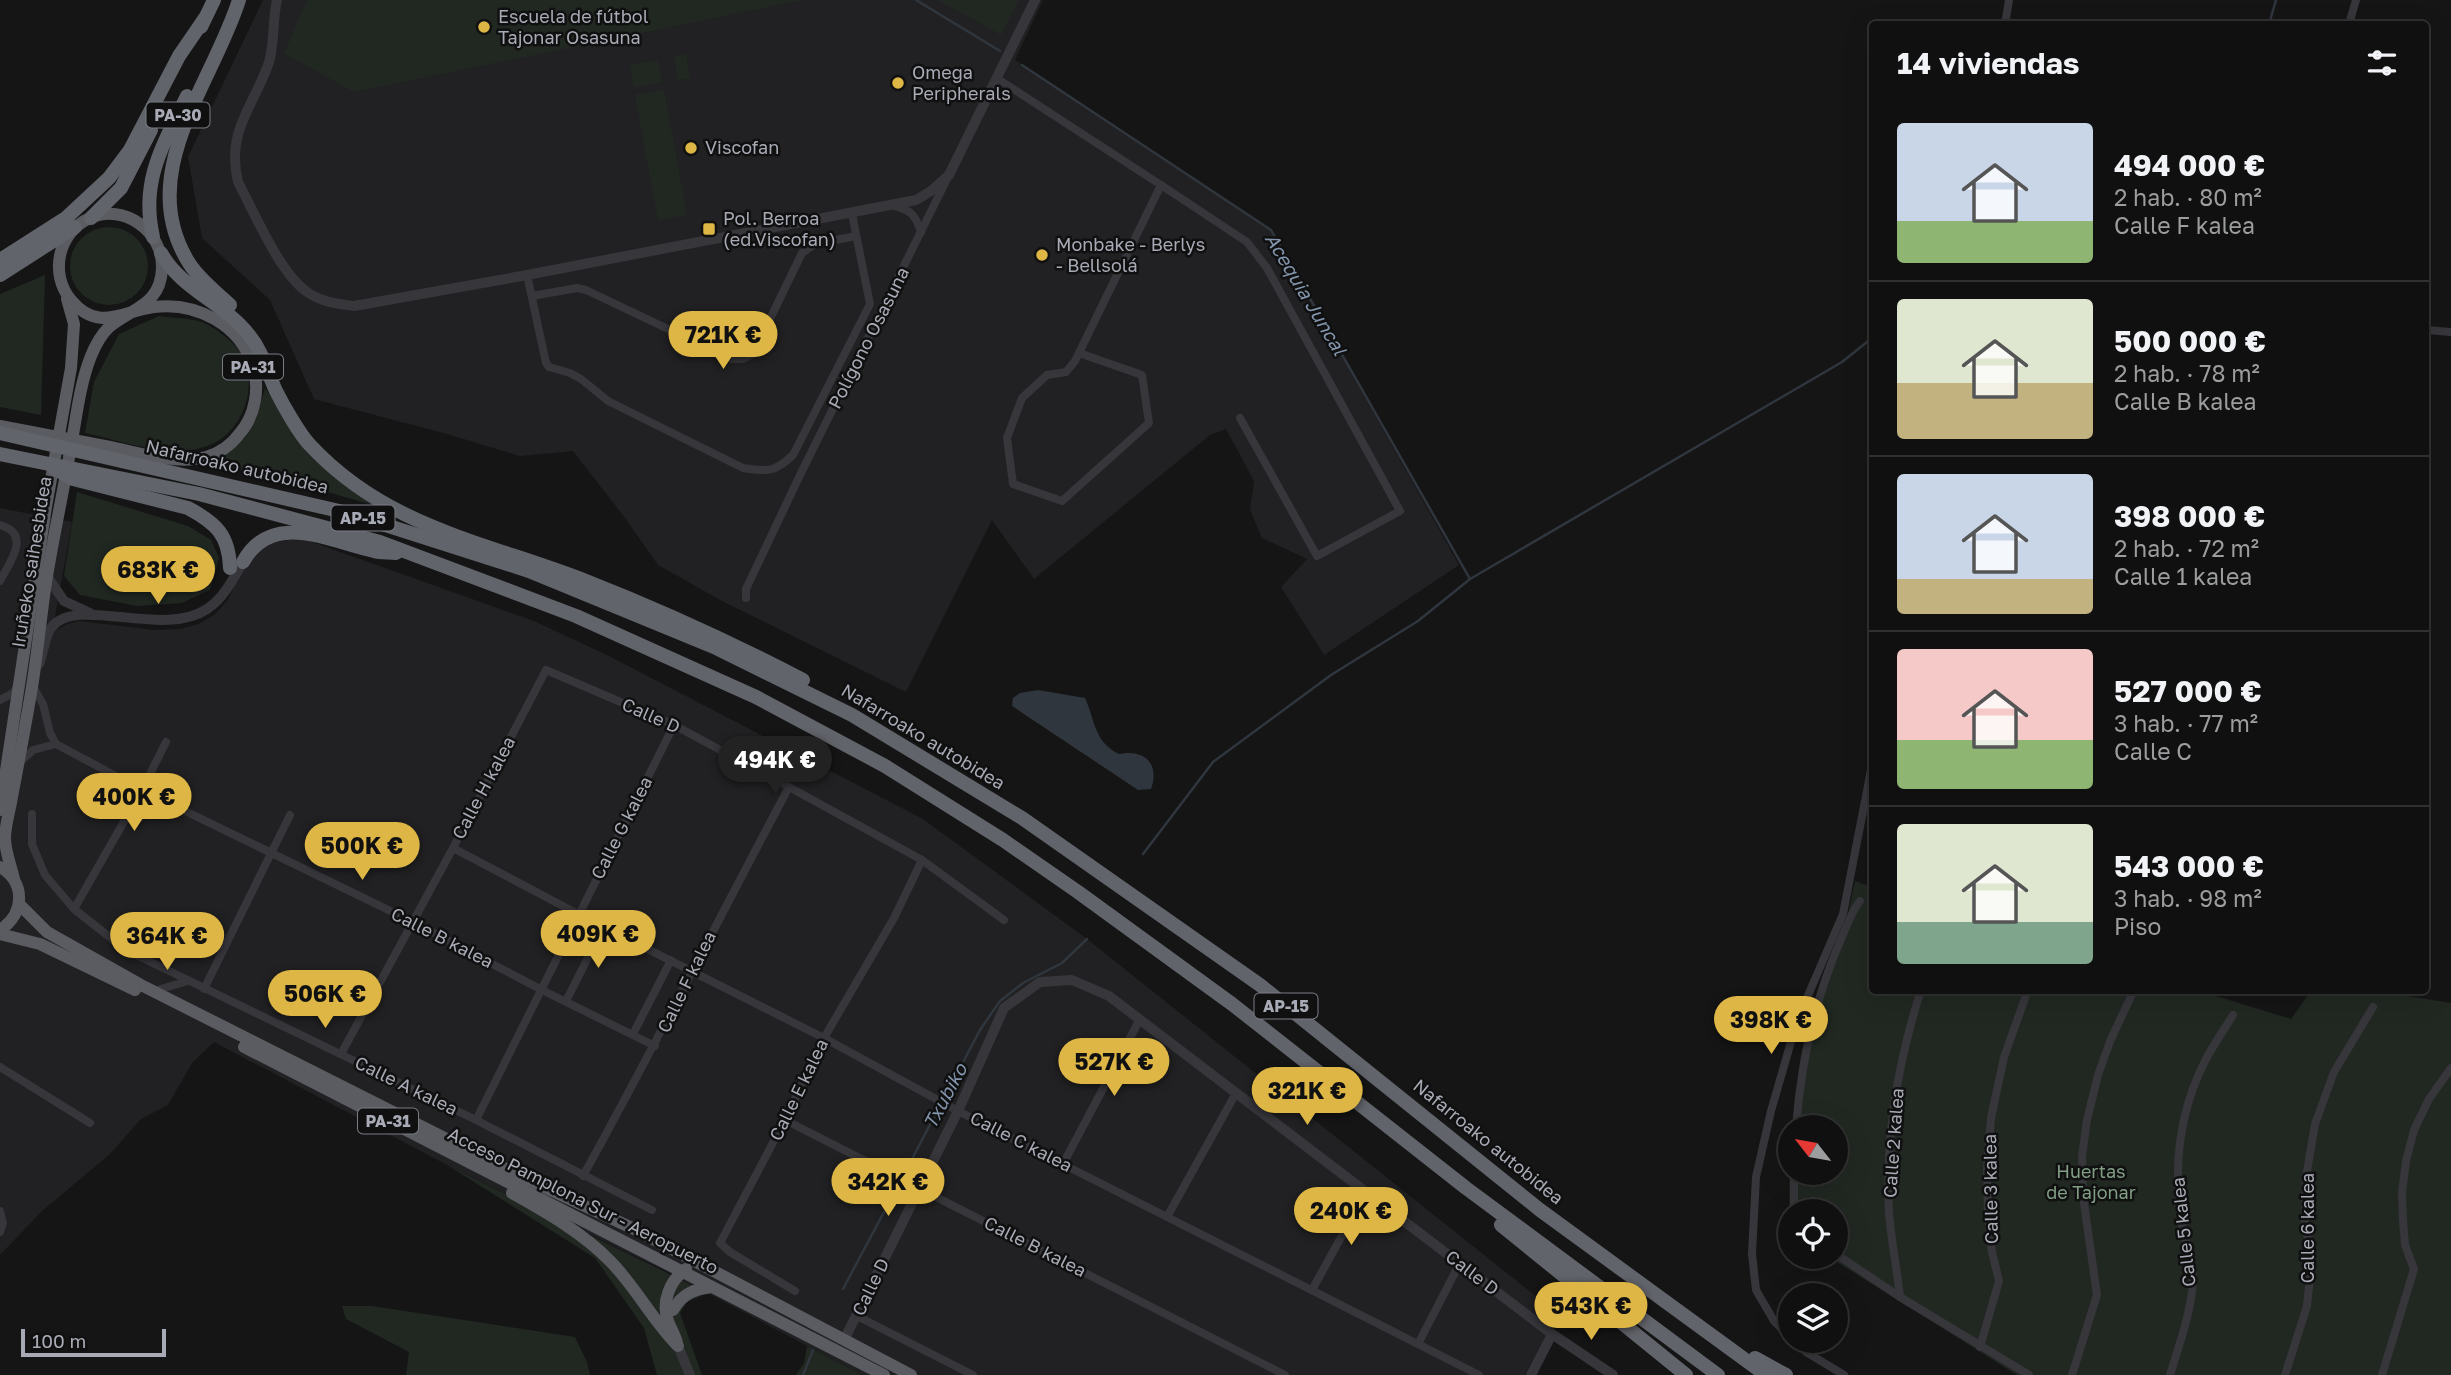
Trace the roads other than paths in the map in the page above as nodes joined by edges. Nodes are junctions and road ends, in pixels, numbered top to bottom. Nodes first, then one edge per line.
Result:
1 (214, 0) edge
2 (237, 0) edge
3 (277, 0) edge
4 (1035, 0) edge
5 (2009, 0) edge
6 (2356, 0) edge
7 (205, 18) junction
8 (2006, 21) edge
9 (2350, 21) edge
10 (998, 79) junction
11 (949, 175) junction
12 (1161, 185) junction
13 (895, 206) junction
14 (852, 214) junction
15 (91, 218) junction
16 (75, 227) junction
17 (921, 232) junction
18 (856, 236) junction
19 (153, 237) junction
20 (161, 253) junction
21 (0, 260) edge
22 (0, 275) edge
23 (527, 275) junction
24 (63, 289) junction
25 (532, 296) junction
26 (135, 312) junction
27 (2429, 330) edge
28 (2451, 332) edge
29 (1079, 353) junction
30 (291, 414) junction
31 (1240, 418) dead end
32 (0, 426) edge
33 (0, 433) edge
34 (0, 454) edge
35 (42, 462) junction
36 (53, 508) junction
37 (0, 525) edge
38 (222, 534) junction
39 (405, 553) junction
40 (240, 561) junction
41 (47, 576) junction
42 (0, 581) edge
43 (746, 598) dead end
44 (94, 614) junction
45 (546, 670) joint
46 (26, 683) junction
47 (0, 700) edge
48 (852, 715) junction
49 (674, 725) junction
50 (166, 742) dead end
51 (56, 744) junction
52 (8, 758) edge
53 (1869, 780) edge
54 (789, 787) junction
55 (142, 790) junction
56 (0, 810) edge
57 (32, 814) dead end
58 (290, 815) dead end
59 (453, 848) junction
60 (272, 854) junction
61 (922, 860) junction
62 (0, 867) edge
63 (14, 879) junction
64 (1860, 901) dead end
65 (19, 904) junction
66 (74, 909) junction
67 (578, 914) junction
68 (1004, 920) dead end
69 (413, 922) junction
70 (604, 926) junction
71 (0, 932) edge
72 (671, 960) junction
73 (691, 972) junction
74 (188, 981) junction
75 (204, 989) junction
76 (540, 989) junction
77 (153, 991) junction
78 (1921, 994) edge
79 (2027, 994) edge
80 (2132, 994) edge
81 (566, 1001) junction
82 (2373, 1007) dead end
83 (2233, 1015) dead end
84 (1140, 1019) junction
85 (633, 1034) junction
86 (824, 1038) junction
87 (655, 1046) junction
88 (341, 1054) junction
89 (0, 1067) edge
90 (2451, 1068) edge
91 (1236, 1093) junction
92 (958, 1111) junction
93 (1797, 1115) edge
94 (476, 1119) junction
95 (785, 1120) junction
96 (90, 1123) dead end
97 (451, 1153) junction
98 (1063, 1164) junction
99 (583, 1176) junction
100 (920, 1188) junction
101 (1466, 1188) junction
102 (1366, 1192) junction
103 (652, 1210) dead end
104 (0, 1211) edge
105 (1167, 1217) junction
106 (632, 1228) junction
107 (0, 1232) edge
108 (1848, 1262) edge
109 (1460, 1264) junction
110 (682, 1271) junction
111 (730, 1279) junction
112 (712, 1287) junction
113 (1312, 1290) junction
114 (795, 1291) dead end
115 (1900, 1297) junction
116 (673, 1310) junction
117 (857, 1316) junction
118 (1778, 1325) edge
119 (1699, 1328) junction
120 (674, 1331) junction
121 (1552, 1334) junction
122 (844, 1340) junction
123 (1418, 1344) junction
124 (678, 1346) junction
125 (1980, 1347) junction
126 (1808, 1353) edge
127 (690, 1375) edge
128 (884, 1375) edge
129 (911, 1375) edge
130 (974, 1375) edge
131 (1285, 1375) edge
132 (1479, 1375) edge
133 (1531, 1375) edge
134 (1613, 1375) edge
135 (1686, 1375) edge
136 (1718, 1375) edge
137 (1766, 1375) edge
138 (1786, 1375) edge
139 (1844, 1375) edge
140 (2029, 1375) edge
141 (2072, 1375) edge
142 (2170, 1375) edge
143 (2285, 1375) edge
144 (2382, 1375) edge

1 - 7 highway, PA-30
2 - 19 highway, PA-30
2 - 30 highway
3 - 23 street
4 - 10 street, Polígono Osasuna
5 - 8 street
6 - 9 street
7 - 15 highway, PA-30
7 - 21 highway
10 - 11 street, Polígono Osasuna
10 - 12 street
11 - 13 street
11 - 17 street, Polígono Osasuna
12 - 29 street
12 - 31 street
13 - 14 street
13 - 17 street
14 - 18 street
14 - 23 street
15 - 16 highway, PA-30
15 - 19 highway, PA-30
16 - 22 highway
16 - 24 highway
17 - 43 street, Polígono Osasuna
18 - 25 street
18 - 25 street
19 - 20 highway, PA-30
20 - 26 highway
20 - 30 highway
23 - 25 street
24 - 26 highway
24 - 36 highway, Iruñeko saihesbidea
26 - 32 highway, PA-31
26 - 36 highway, Iruñeko saihesbidea
27 - 28 street
29 - 29 street
30 - 48 highway
33 - 48 highway, Nafarroako autobidea / AP-15
34 - 35 highway, Nafarroako autobidea / AP-15
35 - 38 highway
35 - 39 highway, Nafarroako autobidea / AP-15
36 - 41 highway, Iruñeko saihesbidea
36 - 46 highway, Iruñeko saihesbidea
37 - 42 street
38 - 40 highway
38 - 40 highway
39 - 40 highway
39 - 101 highway, Nafarroako autobidea / AP-15
40 - 44 street
41 - 44 street
41 - 46 highway, Iruñeko saihesbidea
44 - 46 street
45 - 49 street, Calle D
45 - 59 street, Calle H kalea
46 - 47 street
46 - 51 street
46 - 52 highway, Iruñeko saihesbidea
48 - 119 highway, Nafarroako autobidea / AP-15
49 - 54 street, Calle D
49 - 67 street, Calle G kalea
50 - 55 street
51 - 52 street
51 - 55 street, Calle B kalea
52 - 56 highway, Iruñeko saihesbidea
52 - 63 highway, Iruñeko saihesbidea
53 - 118 street
54 - 61 street, Calle D
54 - 73 street, Calle F kalea
55 - 60 street, Calle B kalea
55 - 66 street
57 - 66 street, Calle A kalea
58 - 60 street
59 - 67 street, Calle C kalea
59 - 69 street, Calle H kalea
60 - 69 street, Calle B kalea
60 - 75 street
61 - 68 street, Calle D
61 - 86 street, Calle E kalea
62 - 63 highway
63 - 65 highway, Iruñeko saihesbidea
64 - 93 street
65 - 71 highway, PA-31
65 - 77 highway, PA-31
66 - 74 street, Calle A kalea
67 - 70 street, Calle C kalea
67 - 76 street, Calle G kalea
69 - 76 street, Calle B kalea
69 - 88 street, Calle H kalea
70 - 72 street, Calle C kalea
70 - 81 street
71 - 97 highway, Acceso Pamplona Sur - Aeropuerto / PA-31
72 - 73 street, Calle C kalea
72 - 85 street
73 - 86 street, Calle C kalea
73 - 87 street, Calle F kalea
74 - 75 street, Calle A kalea
74 - 77 street
75 - 88 street, Calle A kalea
76 - 81 street, Calle B kalea
76 - 94 street, Calle G kalea
77 - 106 highway, Acceso Pamplona Sur - Aeropuerto / PA-31
78 - 115 street, Calle 2 kalea
79 - 125 street, Calle 3 kalea
80 - 141 street
81 - 85 street, Calle B kalea
82 - 143 street, Calle 6 kalea
83 - 142 street, Calle 5 kalea
84 - 91 street, Calle D
84 - 92 street, Calle D
84 - 98 street
85 - 87 street, Calle B kalea
86 - 92 street, Calle C kalea
86 - 95 street, Calle E kalea
87 - 99 street, Calle F kalea
88 - 94 street, Calle A kalea
89 - 96 street
90 - 144 street
91 - 102 street, Calle D
91 - 105 street
92 - 98 street, Calle C kalea
92 - 100 street, Calle D
94 - 99 street, Calle A kalea
95 - 100 street, Calle B kalea
95 - 114 street, Calle E kalea
97 - 110 highway, Acceso Pamplona Sur - Aeropuerto / PA-31
97 - 124 highway
98 - 105 street, Calle C kalea
99 - 103 street, Calle A kalea
100 - 117 street, Calle D
100 - 131 street, Calle B kalea
101 - 135 highway
101 - 136 highway, AP-15
102 - 109 street, Calle D
102 - 113 street
104 - 107 street
105 - 113 street, Calle C kalea
106 - 110 highway
106 - 111 highway, Acceso Pamplona Sur - Aeropuerto / PA-31
108 - 115 street
109 - 121 street, Calle D
109 - 123 street
110 - 111 highway
110 - 112 highway, Acceso Pamplona Sur - Aeropuerto / PA-31
110 - 116 highway
110 - 120 highway
111 - 122 highway, Acceso Pamplona Sur - Aeropuerto / PA-31
112 - 116 highway
112 - 128 highway, Acceso Pamplona Sur - Aeropuerto / PA-31
113 - 123 street, Calle C kalea
115 - 125 street
116 - 120 highway
117 - 122 street, Calle D
117 - 130 street
119 - 137 highway, AP-15
119 - 138 highway
120 - 124 highway
121 - 133 street
121 - 134 street, Calle D
122 - 129 highway, Acceso Pamplona Sur - Aeropuerto / PA-31
123 - 132 street, Calle C kalea
124 - 127 street
125 - 140 street
126 - 139 street

